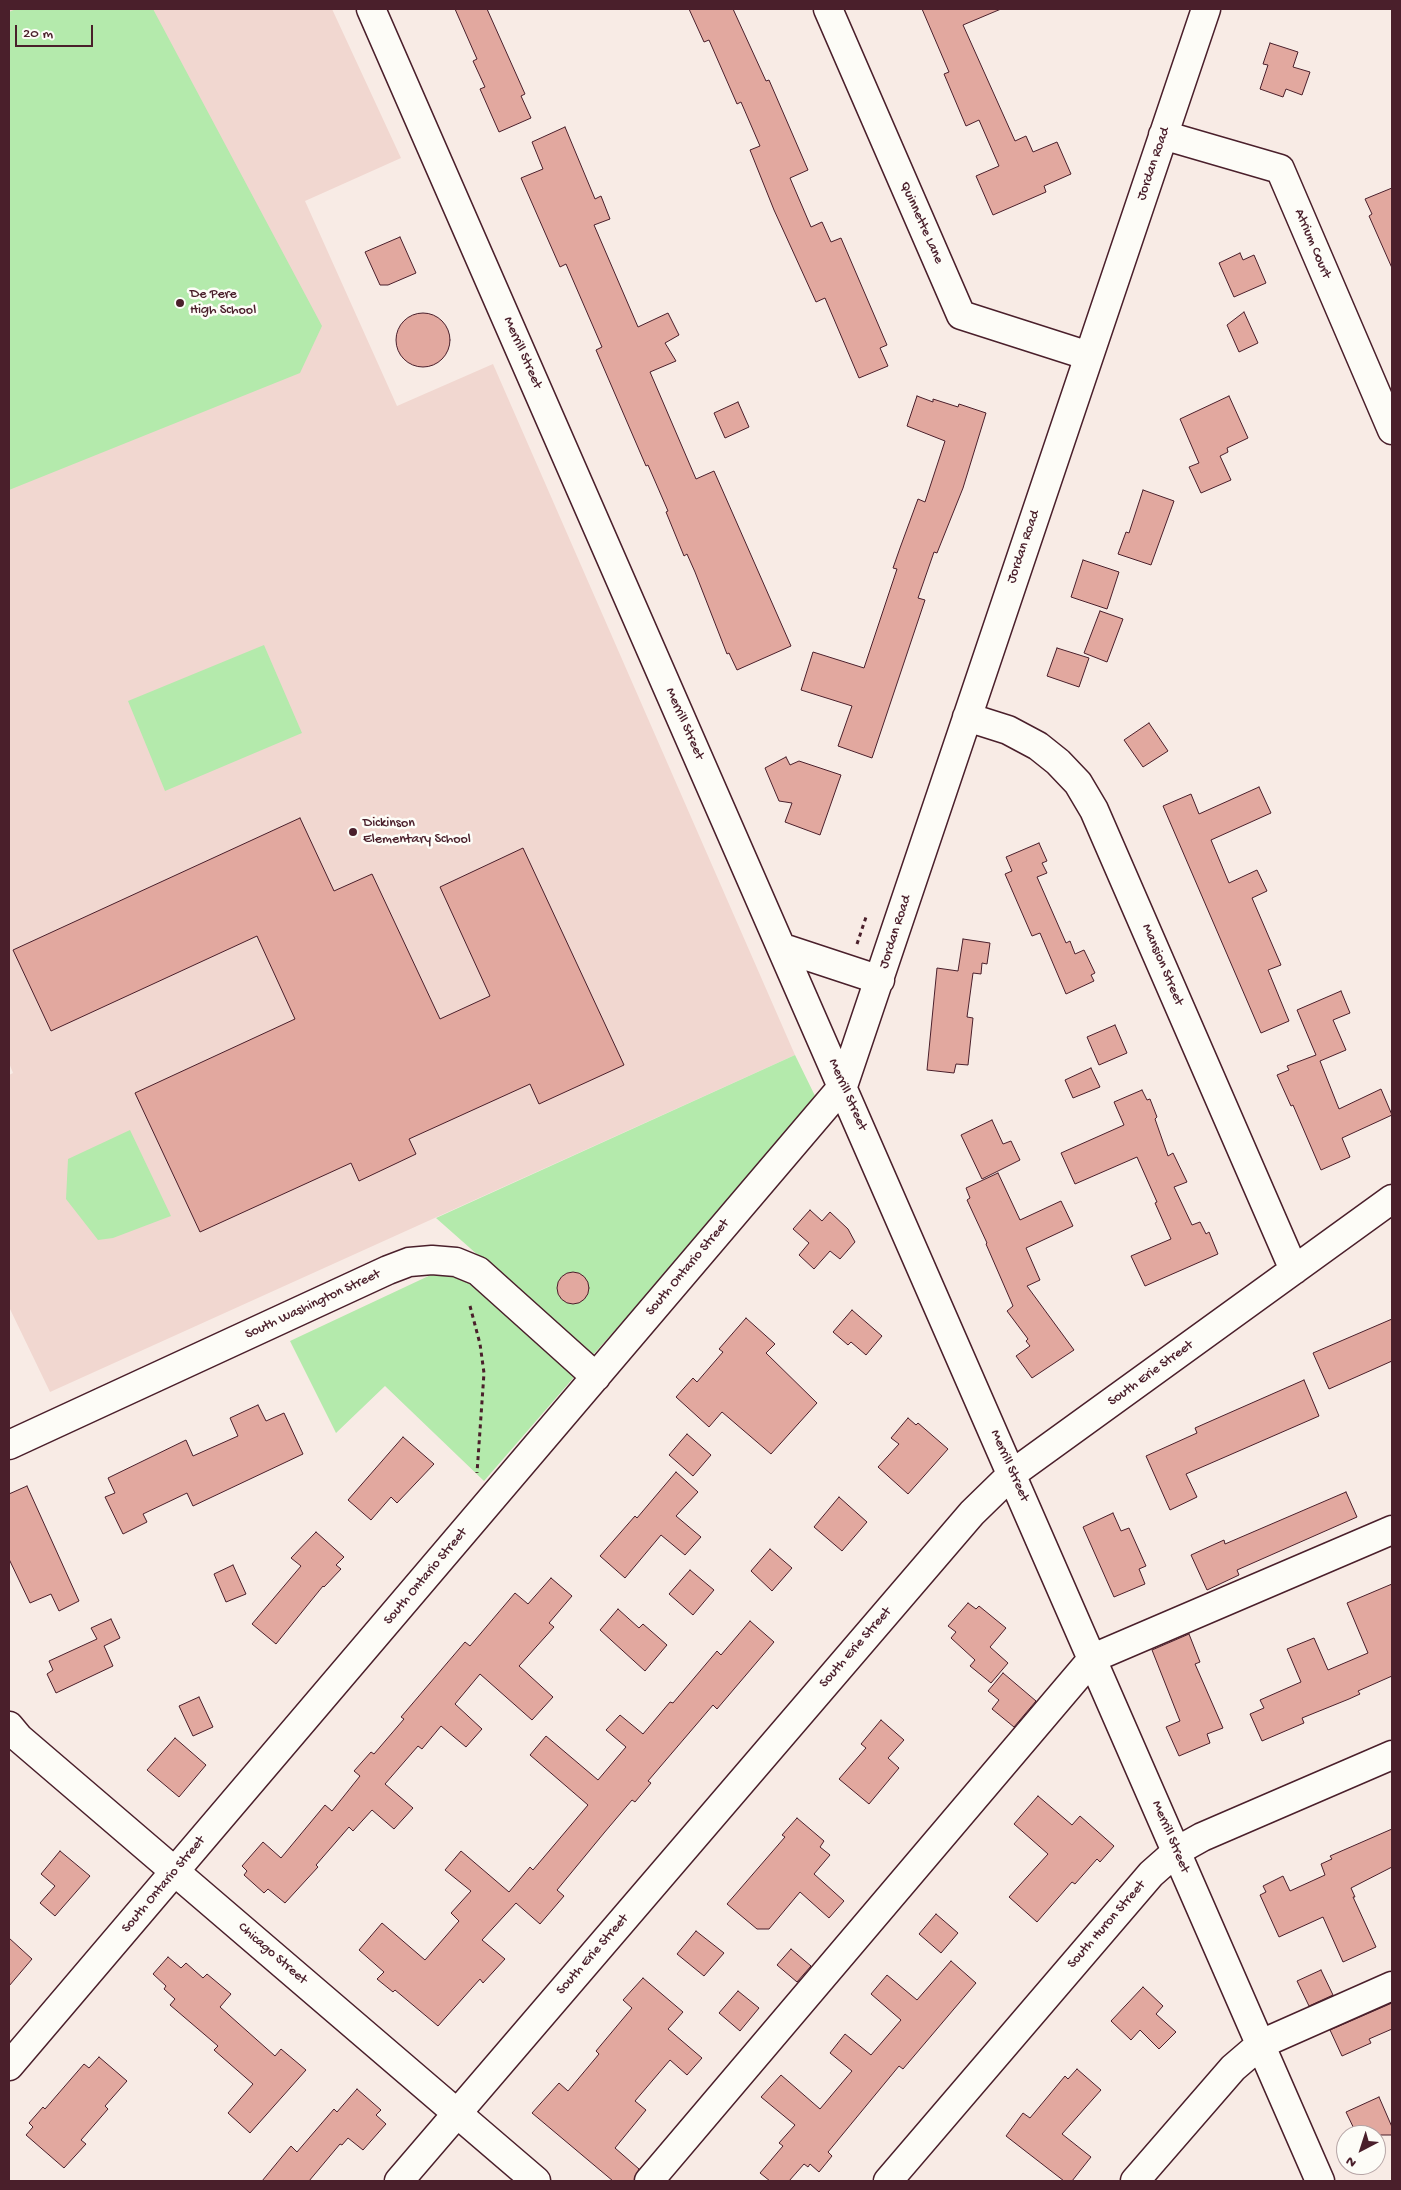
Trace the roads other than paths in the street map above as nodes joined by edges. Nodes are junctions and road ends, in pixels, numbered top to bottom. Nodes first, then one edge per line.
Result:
1 (371, 9) edge
2 (828, 9) edge
3 (1206, 9) edge
4 (1163, 135) junction
5 (1089, 356) junction
6 (1392, 430) edge
7 (968, 717) junction
8 (783, 948) junction
9 (880, 980) junction
10 (843, 1086) junction
11 (1392, 1199) edge
12 (1294, 1270) junction
13 (596, 1377) junction
14 (9, 1445) edge
15 (1012, 1474) junction
16 (1392, 1530) edge
17 (1093, 1658) junction
18 (9, 1726) edge
19 (1392, 1755) edge
20 (1177, 1851) junction
21 (175, 1872) junction
22 (1392, 1986) edge
23 (1261, 2044) junction
24 (9, 2066) edge
25 (457, 2113) junction
26 (399, 2181) edge
27 (536, 2181) edge
28 (649, 2181) edge
29 (888, 2181) edge
30 (1135, 2181) edge
31 (1320, 2181) edge

1 - 8 street, Merrill Street
2 - 5 street, Quinnette Lane
3 - 4 street, Jordan Road
4 - 5 street, Jordan Road
4 - 6 street, Atrium Court
5 - 7 street, Jordan Road
7 - 9 street, Jordan Road
7 - 12 street, Mansion Street
8 - 9 street
8 - 10 street, Merrill Street
9 - 10 street, Jordan Road
10 - 13 street, South Ontario Street
10 - 15 street, Merrill Street
11 - 12 street, South Erie Street
12 - 15 street, South Erie Street
13 - 14 street, South Washington Street
13 - 21 street, South Ontario Street
15 - 17 street, Merrill Street
15 - 25 street, South Erie Street
16 - 17 street
17 - 20 street, Merrill Street
17 - 28 street
18 - 21 street, Chicago Street
19 - 20 street, South Huron Street
20 - 23 street, Merrill Street
20 - 29 street, South Huron Street
21 - 24 street, South Ontario Street
21 - 25 street, Chicago Street
22 - 23 street
23 - 30 street
23 - 31 street, Merrill Street
25 - 26 street, South Erie Street
25 - 27 street, Chicago Street

